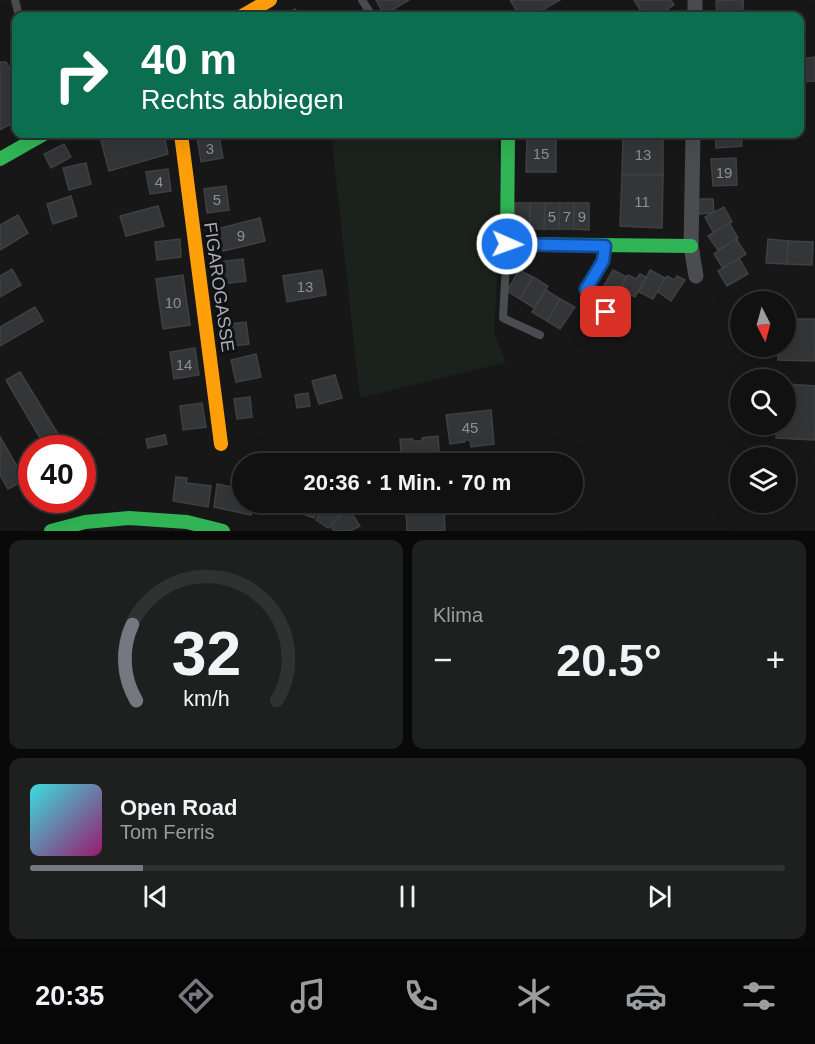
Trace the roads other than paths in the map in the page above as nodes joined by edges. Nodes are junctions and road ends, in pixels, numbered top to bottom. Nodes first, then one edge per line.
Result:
1 (270, 0) edge
2 (362, 0) edge
3 (369, 11) dead end
4 (249, 12) edge
5 (37, 138) edge
6 (182, 138) edge
7 (508, 138) edge
8 (693, 138) edge
9 (0, 159) edge
10 (507, 244) junction
11 (605, 246) junction
12 (692, 246) junction
13 (696, 276) dead end
14 (606, 312) dead end
15 (540, 335) dead end
16 (221, 444) dead end
17 (185, 527) edge
18 (51, 531) edge
19 (223, 531) edge

1 - 4 street
2 - 3 lane
5 - 9 street
6 - 16 street, FIGAROGASSE
7 - 10 street
8 - 12 street
10 - 11 street
10 - 15 lane
11 - 12 street
11 - 14 lane
12 - 13 street
17 - 18 street
17 - 19 street

